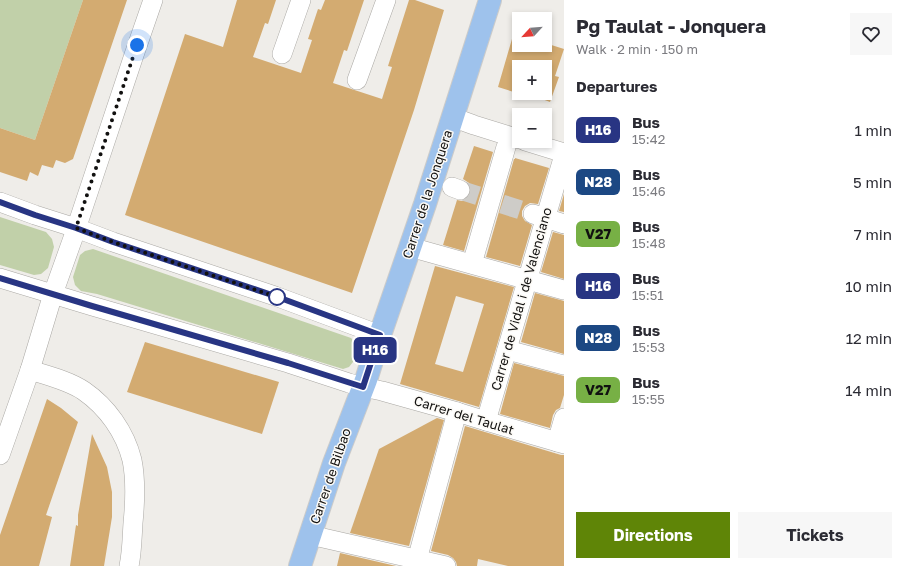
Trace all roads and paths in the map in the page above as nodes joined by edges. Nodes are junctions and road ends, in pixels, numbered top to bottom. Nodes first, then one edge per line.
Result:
1 (153, 0) edge
2 (301, 0) edge
3 (386, 0) edge
4 (490, 0) edge
5 (282, 54) dead end
6 (357, 80) dead end
7 (452, 117) junction
8 (512, 143) edge
9 (512, 146) edge
10 (546, 148) edge
11 (564, 154) edge
12 (0, 202) edge
13 (539, 216) junction
14 (564, 224) edge
15 (76, 228) junction
16 (410, 247) junction
17 (472, 264) junction
18 (0, 278) edge
19 (527, 279) junction
20 (564, 290) edge
21 (53, 294) junction
22 (380, 335) junction
23 (507, 350) junction
24 (564, 366) edge
25 (30, 370) junction
26 (363, 387) junction
27 (457, 412) junction
28 (564, 418) edge
29 (486, 421) junction
30 (560, 443) edge
31 (0, 456) edge
32 (310, 536) junction
33 (378, 559) edge
34 (417, 560) junction
35 (129, 566) edge
36 (300, 566) edge
37 (446, 566) edge

1 - 15 street
2 - 5 street
3 - 6 street
4 - 7 main road, Carrer de la Jonquera
7 - 8 street
7 - 16 main road, Carrer de la Jonquera
9 - 17 street
10 - 11 street
11 - 13 street, Carrer de Vidal i de Valenciano
12 - 15 street
13 - 14 street
13 - 19 street, Carrer de Vidal i de Valenciano
15 - 21 street
15 - 22 street
16 - 17 street
16 - 22 main road, Carrer de la Jonquera
17 - 19 street
18 - 21 street, Carrer del Taulat
19 - 20 street
19 - 23 street, Carrer de Vidal i de Valenciano
21 - 25 street
21 - 26 street, Carrer del Taulat
22 - 26 main road, Carrer de la Jonquera
23 - 24 street
23 - 29 street, Carrer de Vidal i de Valenciano
25 - 31 street
25 - 35 street
26 - 27 street, Carrer del Taulat
26 - 32 main road, Carrer de Bilbao
27 - 29 street, Carrer del Taulat
27 - 34 street
28 - 30 street
29 - 30 street, Carrer del Taulat
32 - 33 street
32 - 36 main road, Carrer de Bilbao
33 - 34 street
34 - 37 street

